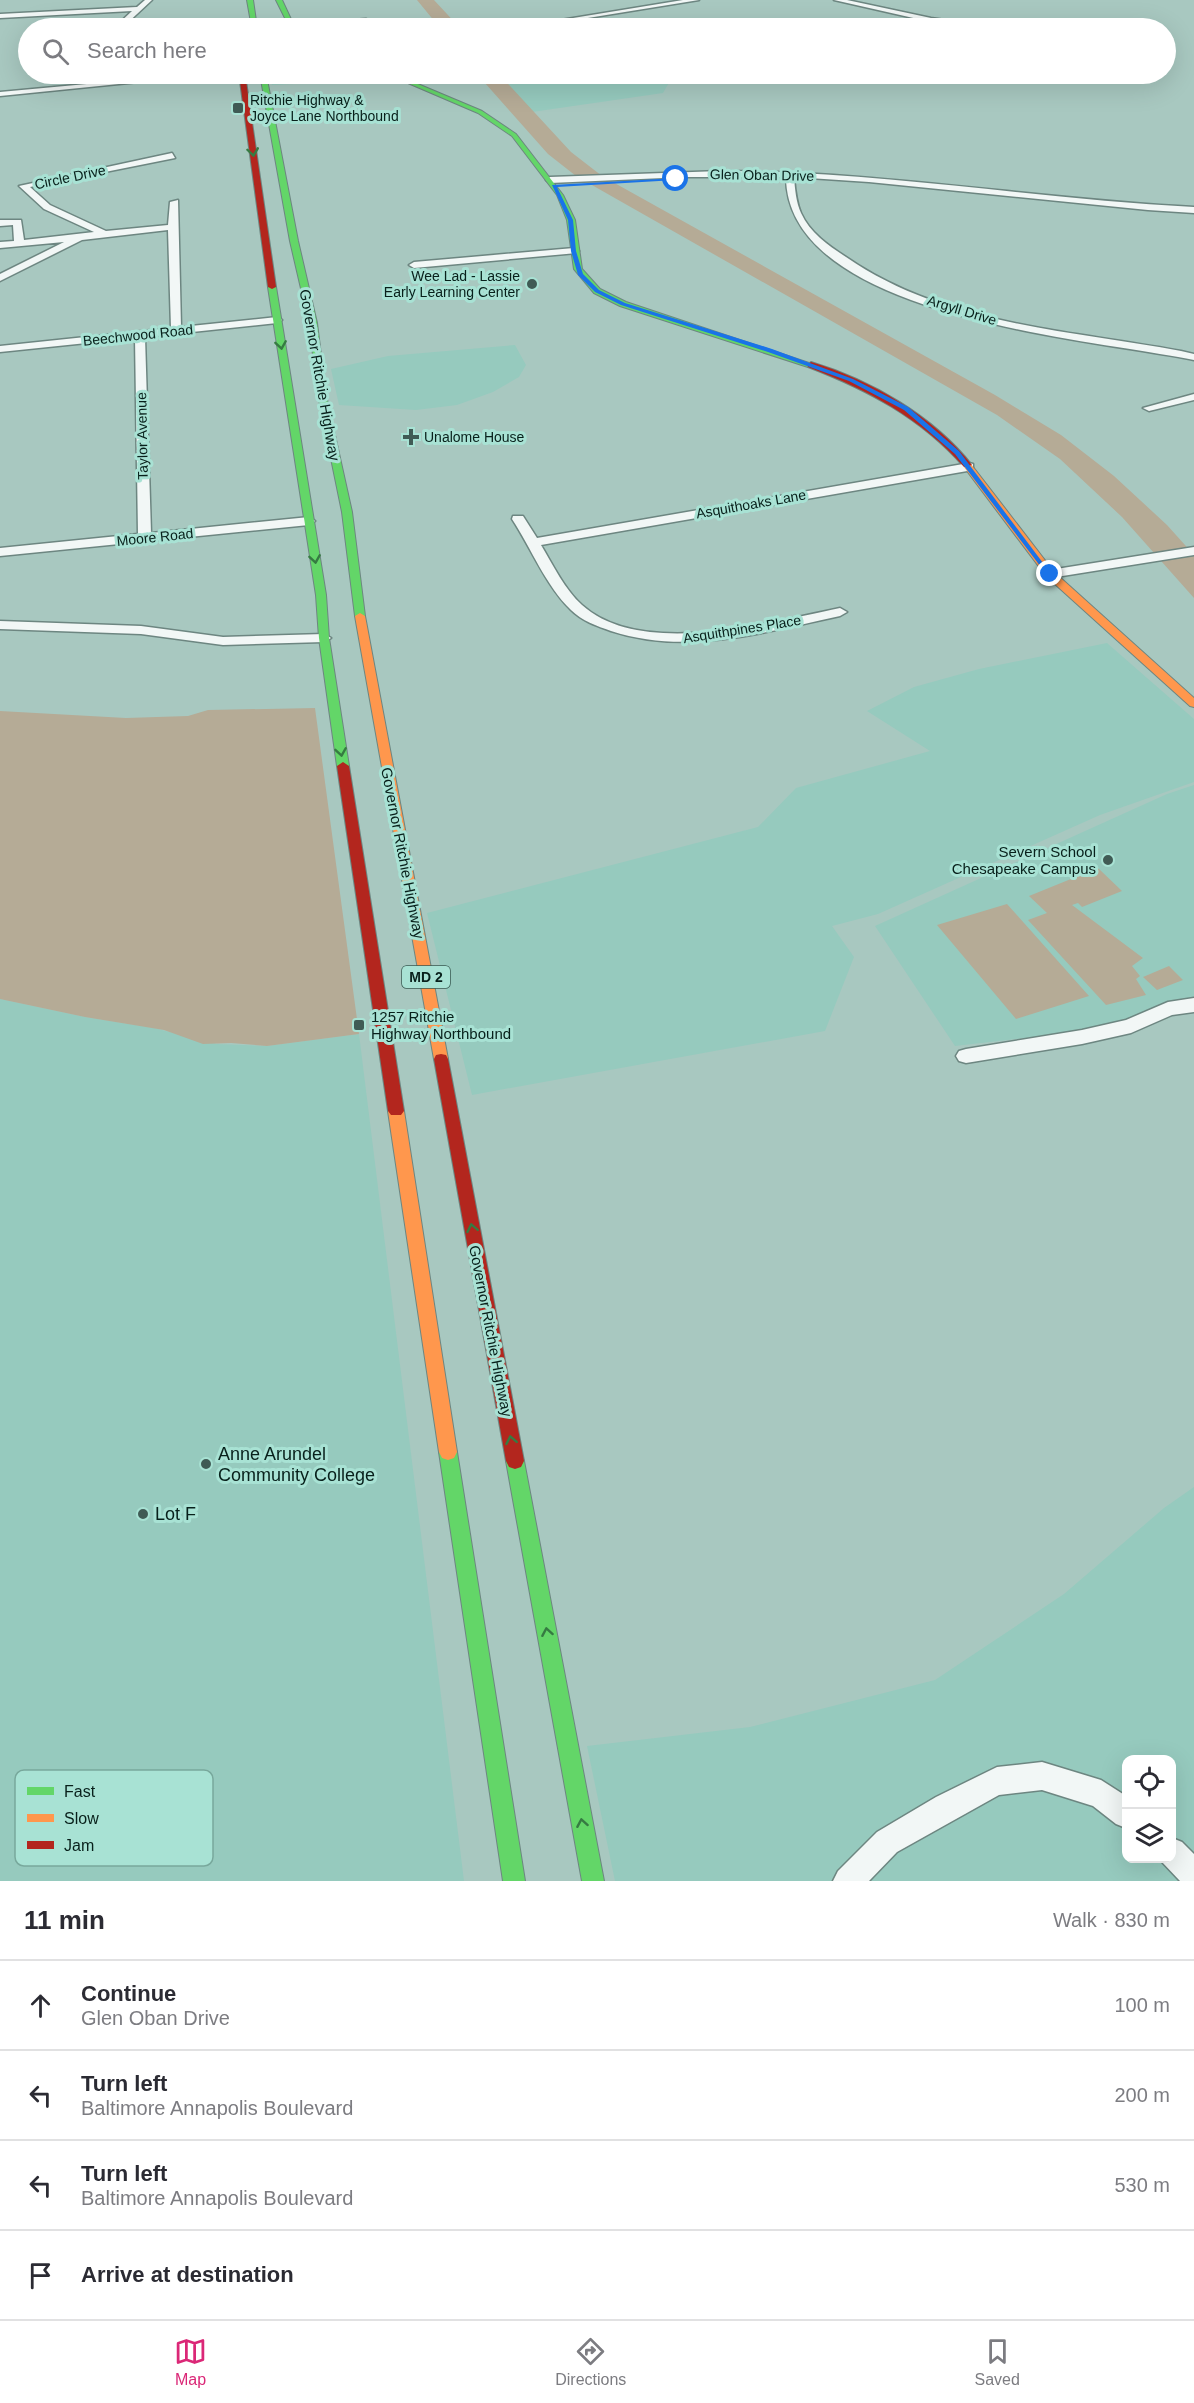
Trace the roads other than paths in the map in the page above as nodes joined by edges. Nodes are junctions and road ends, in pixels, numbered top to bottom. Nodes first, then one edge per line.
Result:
1 (149, 0) edge
2 (250, 0) edge
3 (279, 0) edge
4 (696, 0) edge
5 (837, 0) edge
6 (140, 9) junction
7 (0, 16) edge
8 (130, 18) edge
9 (253, 18) edge
10 (288, 18) edge
11 (580, 18) edge
12 (918, 18) edge
13 (107, 84) edge
14 (243, 84) edge
15 (266, 84) edge
16 (413, 84) edge
17 (0, 94) edge
18 (172, 156) dead end
19 (790, 177) junction
20 (552, 183) junction
21 (176, 202) dead end
22 (1194, 210) edge
23 (0, 223) edge
24 (173, 227) junction
25 (105, 234) junction
26 (80, 237) junction
27 (294, 240) junction
28 (266, 241) junction
29 (19, 243) junction
30 (0, 245) edge
31 (574, 251) junction
32 (414, 265) dead end
33 (0, 278) edge
34 (277, 320) junction
35 (176, 330) junction
36 (140, 335) junction
37 (0, 350) edge
38 (1194, 357) edge
39 (1194, 396) edge
40 (1149, 408) dead end
41 (969, 467) junction
42 (518, 519) dead end
43 (309, 521) junction
44 (145, 538) junction
45 (534, 542) junction
46 (1194, 551) edge
47 (0, 552) edge
48 (1050, 574) junction
49 (338, 593) junction
50 (840, 612) dead end
51 (0, 624) edge
52 (324, 638) junction
53 (1194, 704) edge
54 (1194, 1005) edge
55 (966, 1056) dead end
56 (1122, 1811) edge
57 (1176, 1856) edge
58 (1194, 1875) edge
59 (514, 1881) edge
60 (593, 1881) edge
61 (848, 1881) edge

1 - 6 street
2 - 9 main road
3 - 10 main road
4 - 11 street
5 - 12 street
6 - 7 street
6 - 8 street
13 - 17 street
14 -> 28 main road, Governor Ritchie Highway / MD 2
15 - 27 main road, Governor Ritchie Highway / MD 2
16 - 20 main road
18 - 25 street, Circle Drive
19 - 20 street, Glen Oban Drive
19 - 22 street, Glen Oban Drive
19 - 38 street, Argyll Drive
20 - 31 main road
21 - 24 street
23 - 29 street
24 - 25 street
24 - 35 street
25 - 26 street
26 - 29 street
26 - 33 street
27 - 28 main road
27 - 49 main road, Governor Ritchie Highway / MD 2
28 - 34 main road, Governor Ritchie Highway / MD 2
29 - 30 street
31 - 32 street
31 - 41 main road
34 - 35 street, Beechwood Road
34 -> 43 main road, Governor Ritchie Highway / MD 2
35 - 36 street, Beechwood Road
36 - 37 street, Beechwood Road
36 - 44 street, Taylor Avenue
39 - 40 street
41 - 45 street, Asquithoaks Lane
41 - 48 main road
42 - 45 street, Asquithpines Place
43 - 44 street, Moore Road
43 -> 49 main road, Governor Ritchie Highway / MD 2
44 - 47 street, Moore Road
45 - 50 street, Asquithpines Place
46 - 48 street
48 - 53 main road
49 - 52 main road, Governor Ritchie Highway / MD 2
60 -> 49 main road, Governor Ritchie Highway / MD 2
51 - 52 street
52 -> 59 main road, Governor Ritchie Highway / MD 2
54 - 55 street
56 - 61 street
57 - 58 street

